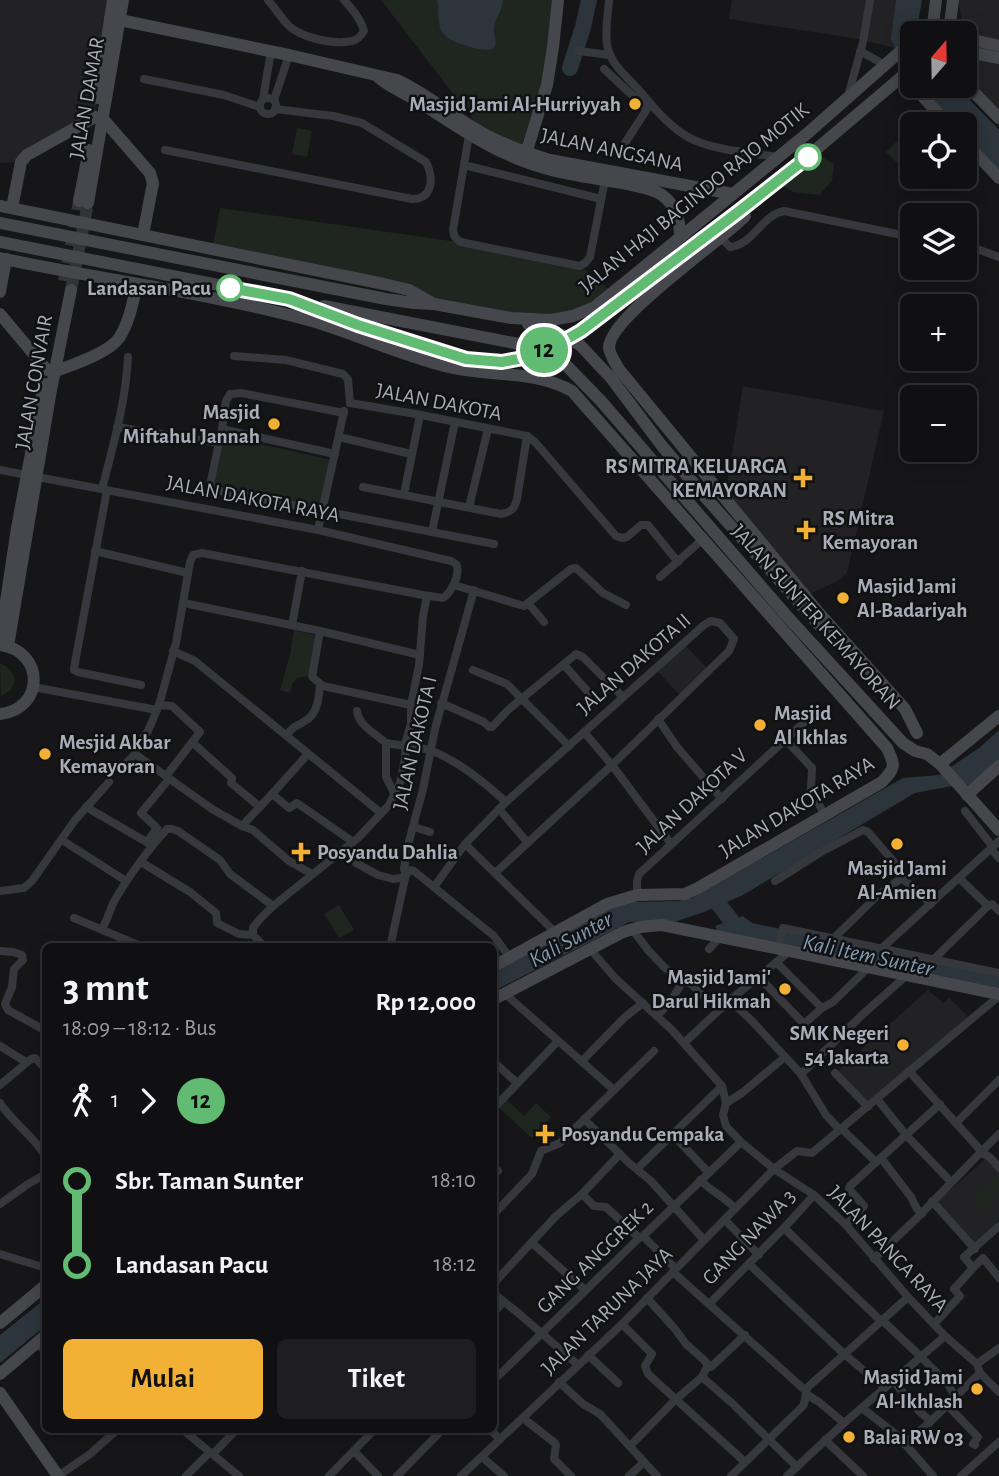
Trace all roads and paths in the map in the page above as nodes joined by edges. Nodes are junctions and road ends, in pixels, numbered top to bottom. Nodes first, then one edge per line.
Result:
1 (113, 0) edge
2 (123, 0) edge
3 (268, 0) edge
4 (344, 0) edge
5 (558, 0) edge
6 (609, 0) edge
7 (870, 0) edge
8 (936, 0) edge
9 (953, 0) edge
10 (115, 19) junction
11 (933, 21) edge
12 (950, 21) edge
13 (977, 41) edge
14 (999, 46) edge
15 (271, 51) junction
16 (579, 51) dead end
17 (860, 51) junction
18 (900, 51) edge
19 (977, 54) edge
20 (289, 55) junction
21 (610, 55) junction
22 (999, 58) edge
23 (888, 61) junction
24 (604, 69) dead end
25 (376, 76) junction
26 (144, 79) dead end
27 (900, 85) edge
28 (977, 95) edge
29 (848, 97) junction
30 (927, 98) edge
31 (261, 103) junction
32 (274, 105) junction
33 (649, 106) junction
34 (938, 112) edge
35 (99, 118) junction
36 (999, 118) edge
37 (469, 135) junction
38 (625, 143) dead end
39 (165, 150) dead end
40 (977, 155) edge
41 (525, 157) junction
42 (778, 157) junction
43 (464, 165) junction
44 (999, 178) edge
45 (605, 180) junction
46 (733, 194) junction
47 (760, 194) junction
48 (601, 199) junction
49 (84, 202) tunnel mouth
50 (6, 207) edge
51 (0, 223) edge
52 (143, 235) junction
53 (900, 235) edge
54 (680, 237) junction
55 (720, 237) junction
56 (1, 243) edge
57 (977, 248) edge
58 (999, 257) edge
59 (3, 258) edge
60 (137, 284) junction
61 (67, 289) tunnel mouth
62 (0, 292) edge
63 (612, 292) junction
64 (289, 299) junction
65 (434, 304) junction
66 (632, 313) junction
67 (0, 314) edge
68 (511, 318) junction
69 (314, 322) junction
70 (358, 325) junction
71 (234, 356) dead end
72 (612, 356) junction
73 (128, 357) dead end
74 (596, 364) junction
75 (570, 368) junction
76 (50, 371) junction
77 (634, 387) junction
78 (572, 391) joint
79 (350, 403) junction
80 (631, 404) junction
81 (344, 413) junction
82 (420, 415) junction
83 (455, 422) junction
84 (117, 428) junction
85 (222, 429) junction
86 (488, 429) junction
87 (527, 436) junction
88 (339, 438) junction
89 (219, 443) junction
90 (662, 446) junction
91 (335, 454) junction
92 (411, 454) junction
93 (649, 458) junction
94 (0, 470) edge
95 (32, 475) junction
96 (363, 487) dead end
97 (104, 490) junction
98 (404, 494) junction
99 (706, 498) junction
100 (726, 498) junction
101 (439, 501) junction
102 (469, 507) junction
103 (686, 509) junction
104 (323, 510) junction
105 (318, 530) junction
106 (432, 532) junction
107 (703, 539) junction
108 (495, 544) dead end
109 (95, 551) junction
110 (678, 562) junction
111 (302, 571) junction
112 (188, 573) junction
113 (660, 577) dead end
114 (454, 585) junction
115 (474, 590) junction
116 (427, 596) junction
117 (184, 603) junction
118 (528, 603) junction
119 (626, 605) dead end
120 (816, 616) junction
121 (544, 622) dead end
122 (292, 625) junction
123 (320, 631) junction
124 (787, 634) junction
125 (809, 640) junction
126 (3, 644) edge
127 (173, 651) junction
128 (420, 655) junction
129 (564, 665) junction
130 (473, 670) dead end
131 (870, 680) junction
132 (320, 684) junction
133 (141, 685) dead end
134 (33, 687) junction
135 (856, 692) junction
136 (589, 693) dead end
137 (623, 697) junction
138 (522, 699) junction
139 (441, 703) junction
140 (411, 705) junction
141 (158, 708) junction
142 (357, 711) dead end
143 (0, 714) edge
144 (811, 716) dead end
145 (999, 716) edge
146 (658, 719) junction
147 (584, 732) junction
148 (917, 733) junction
149 (287, 735) junction
150 (785, 739) junction
151 (193, 743) junction
152 (386, 743) junction
153 (569, 746) junction
154 (406, 747) junction
155 (430, 751) junction
156 (135, 754) junction
157 (308, 754) junction
158 (927, 754) junction
159 (612, 765) junction
160 (999, 766) edge
161 (943, 767) junction
162 (121, 769) dead end
163 (168, 777) junction
164 (109, 782) dead end
165 (965, 792) junction
166 (272, 794) junction
167 (395, 795) junction
168 (722, 799) junction
169 (506, 802) junction
170 (86, 807) junction
171 (260, 807) junction
172 (499, 809) junction
173 (965, 811) dead end
174 (381, 813) junction
175 (825, 817) junction
176 (242, 826) junction
177 (414, 827) junction
178 (999, 830) edge
179 (430, 832) dead end
180 (62, 840) junction
181 (999, 841) edge
182 (353, 842) junction
183 (528, 843) junction
184 (150, 844) junction
185 (465, 844) junction
186 (671, 844) junction
187 (344, 849) junction
188 (991, 849) junction
189 (999, 858) edge
190 (141, 862) junction
191 (495, 873) junction
192 (312, 874) junction
193 (406, 874) junction
194 (902, 878) junction
195 (959, 878) junction
196 (126, 881) junction
197 (775, 881) dead end
198 (434, 887) junction
199 (0, 891) edge
200 (637, 895) junction
201 (999, 897) edge
202 (931, 904) junction
203 (272, 905) junction
204 (990, 905) junction
205 (999, 911) edge
206 (74, 918) dead end
207 (102, 929) junction
208 (632, 929) junction
209 (555, 932) junction
210 (253, 935) junction
211 (720, 937) junction
212 (833, 939) junction
213 (134, 943) edge
214 (261, 943) edge
215 (391, 943) edge
216 (782, 948) junction
217 (590, 949) junction
218 (709, 949) dead end
219 (881, 949) junction
220 (0, 951) edge
221 (510, 958) junction
222 (934, 959) junction
223 (776, 962) junction
224 (497, 964) edge
225 (869, 967) junction
226 (999, 973) edge
227 (907, 975) junction
228 (759, 977) junction
229 (683, 981) junction
230 (999, 995) edge
231 (499, 996) edge
232 (730, 1000) junction
233 (643, 1003) junction
234 (722, 1008) junction
235 (822, 1008) junction
236 (657, 1016) junction
237 (42, 1029) edge
238 (558, 1041) junction
239 (684, 1043) junction
240 (0, 1046) edge
241 (654, 1051) dead end
242 (785, 1057) junction
243 (582, 1061) junction
244 (26, 1062) junction
245 (42, 1065) edge
246 (497, 1065) edge
247 (909, 1071) junction
248 (835, 1073) dead end
249 (800, 1074) junction
250 (999, 1080) edge
251 (517, 1083) junction
252 (0, 1086) edge
253 (722, 1086) junction
254 (614, 1090) junction
255 (877, 1099) junction
256 (0, 1103) edge
257 (726, 1103) junction
258 (940, 1104) junction
259 (497, 1105) edge
260 (868, 1107) junction
261 (584, 1119) junction
262 (956, 1123) junction
263 (841, 1130) junction
264 (999, 1134) edge
265 (673, 1135) junction
266 (906, 1135) junction
267 (741, 1142) junction
268 (42, 1151) edge
269 (983, 1153) junction
270 (620, 1154) junction
271 (878, 1160) junction
272 (638, 1168) junction
273 (999, 1168) edge
274 (774, 1169) junction
275 (709, 1173) junction
276 (42, 1176) edge
277 (700, 1181) junction
278 (951, 1182) junction
279 (582, 1194) junction
280 (814, 1195) junction
281 (932, 1202) junction
282 (0, 1204) edge
283 (674, 1206) junction
284 (735, 1208) junction
285 (497, 1211) edge
286 (922, 1214) junction
287 (725, 1220) junction
288 (846, 1225) junction
289 (999, 1226) edge
290 (784, 1228) junction
291 (641, 1237) junction
292 (703, 1238) junction
293 (532, 1243) junction
294 (975, 1249) junction
295 (0, 1254) edge
296 (759, 1255) junction
297 (874, 1259) junction
298 (749, 1264) junction
299 (42, 1266) edge
300 (674, 1268) junction
301 (973, 1268) junction
302 (999, 1278) edge
303 (497, 1280) edge
304 (42, 1288) edge
305 (585, 1290) junction
306 (497, 1296) edge
307 (908, 1297) junction
308 (647, 1298) junction
309 (504, 1302) junction
310 (710, 1303) junction
311 (497, 1309) edge
312 (882, 1320) junction
313 (0, 1323) edge
314 (622, 1324) junction
315 (934, 1324) junction
316 (542, 1333) junction
317 (745, 1335) junction
318 (945, 1335) junction
319 (42, 1344) edge
320 (999, 1348) edge
321 (844, 1354) junction
322 (587, 1355) junction
323 (921, 1357) junction
324 (577, 1364) junction
325 (707, 1367) junction
326 (979, 1368) junction
327 (0, 1374) edge
328 (497, 1377) edge
329 (702, 1377) junction
330 (893, 1381) junction
331 (559, 1382) junction
332 (618, 1384) dead end
333 (885, 1388) junction
334 (806, 1392) junction
335 (999, 1392) edge
336 (0, 1393) edge
337 (952, 1399) junction
338 (677, 1400) junction
339 (862, 1408) junction
340 (523, 1418) junction
341 (844, 1423) junction
342 (929, 1423) junction
343 (114, 1433) edge
344 (187, 1433) edge
345 (233, 1433) edge
346 (369, 1433) edge
347 (439, 1433) edge
348 (493, 1433) edge
349 (500, 1439) junction
350 (769, 1439) junction
351 (825, 1440) junction
352 (999, 1442) edge
353 (904, 1444) junction
354 (975, 1445) dead end
355 (630, 1446) junction
356 (354, 1451) junction
357 (211, 1453) junction
358 (482, 1457) junction
359 (644, 1461) junction
360 (745, 1462) junction
361 (797, 1466) junction
362 (790, 1475) edge
363 (58, 1476) edge
364 (186, 1476) edge
365 (239, 1476) edge
366 (329, 1476) edge
367 (379, 1476) edge
368 (397, 1476) edge
369 (461, 1476) edge
370 (504, 1476) edge
371 (570, 1476) edge
372 (629, 1476) edge
373 (657, 1476) edge
374 (730, 1476) edge
375 (863, 1476) edge
376 (933, 1476) edge
377 (961, 1476) edge

1 - 10 main road, JALAN DAMAR
2 - 10 main road, JALAN DAMAR
3 - 4 street
5 - 41 main road
6 - 21 street
7 - 17 street
8 - 11 main road
9 - 12 main road
10 - 15 main road, JALAN ANGSANA
10 - 35 main road, JALAN DAMAR
13 - 14 main road
15 - 20 main road, JALAN ANGSANA
15 - 31 street
16 - 21 street
17 - 23 street
17 - 29 street
18 - 23 main road, JALAN HAJI BAGINDO RAJO MOTIK
19 - 22 main road
20 - 25 main road, JALAN ANGSANA
20 - 32 street
21 - 33 street
23 - 29 main road, JALAN HAJI BAGINDO RAJO MOTIK
24 - 33 street
25 - 37 main road, JALAN ANGSANA
25 - 41 main road, JALAN ANGSANA
26 - 31 street
27 - 47 main road, JALAN HAJI BAGINDO RAJO MOTIK
28 - 36 main road
29 - 42 main road, JALAN HAJI BAGINDO RAJO MOTIK
30 - 34 main road
31 - 32 street
31 - 32 street
32 - 39 street
33 - 38 street
33 - 42 street
35 - 49 main road, JALAN DAMAR
35 - 50 main road
35 - 52 main road
37 - 41 main road, JALAN ANGSANA
37 - 43 street
40 - 44 main road
41 - 45 main road, JALAN ANGSANA
41 - 46 main road, JALAN ANGSANA
42 - 46 main road, JALAN HAJI BAGINDO RAJO MOTIK
43 - 48 street
43 - 48 street
45 - 48 street
45 - 54 main road, JALAN ANGSANA
46 - 54 main road, JALAN HAJI BAGINDO RAJO MOTIK
47 - 55 main road
47 - 70 main road, JALAN HAJI BAGINDO RAJO MOTIK
50 - 52 main road, JALAN HAJI BAGINDO RAJO MOTIK
51 - 65 main road, JALAN HAJI BAGINDO RAJO MOTIK
52 - 65 main road, JALAN HAJI BAGINDO RAJO MOTIK
53 - 55 street
54 - 63 main road, JALAN HAJI BAGINDO RAJO MOTIK
55 - 66 main road
56 - 64 main road, JALAN HAJI BAGINDO RAJO MOTIK
57 - 58 street
59 - 60 main road, JALAN HAJI BAGINDO RAJO MOTIK
59 - 62 main road
60 - 69 main road, JALAN HAJI BAGINDO RAJO MOTIK
60 - 76 main road
61 - 76 main road, JALAN CONVAIR
63 - 66 main road
63 - 68 main road, JALAN HAJI BAGINDO RAJO MOTIK
64 - 70 main road, JALAN HAJI BAGINDO RAJO MOTIK
64 - 75 main road, JALAN SUNTER KEMAYORAN
65 - 68 main road, JALAN HAJI BAGINDO RAJO MOTIK
66 - 72 main road
67 - 76 main road
68 - 74 main road, JALAN SUNTER KEMAYORAN
69 - 70 main road, JALAN HAJI BAGINDO RAJO MOTIK
69 - 78 main road, JALAN HAJI BAGINDO RAJO MOTIK
71 - 79 street
72 - 74 main road
72 - 77 main road
73 - 84 street
74 - 75 main road
74 - 80 main road, JALAN SUNTER KEMAYORAN
75 - 93 main road, JALAN SUNTER KEMAYORAN
76 - 95 main road, JALAN CONVAIR
77 - 80 main road
77 - 100 main road
78 - 103 main road, JALAN DAKOTA RAYA
79 - 81 street, JALAN DAKOTA
79 - 82 street, JALAN DAKOTA
80 - 90 main road, JALAN SUNTER KEMAYORAN
81 - 85 street
81 - 88 street, JALAN DAKOTA
82 - 83 street, JALAN DAKOTA
82 - 92 street
83 - 86 street, JALAN DAKOTA
83 - 101 street
84 - 89 street
84 - 97 street
85 - 89 street
85 - 91 street
86 - 87 street, JALAN DAKOTA
86 - 102 street
87 - 102 street, JALAN DAKOTA
87 - 110 street, JALAN DAKOTA
88 - 91 street, JALAN DAKOTA
88 - 92 street
89 - 104 street
90 - 93 main road
90 - 99 main road, JALAN SUNTER KEMAYORAN
91 - 104 street, JALAN DAKOTA
92 - 98 street
93 - 103 main road, JALAN SUNTER KEMAYORAN
94 - 95 street, JALAN DAKOTA RAYA
95 - 97 street, JALAN DAKOTA RAYA
95 - 126 main road, JALAN CONVAIR
96 - 98 street, JALAN DAKOTA
97 - 105 street, JALAN DAKOTA RAYA
97 - 109 street
98 - 101 street, JALAN DAKOTA
99 - 100 main road
99 - 120 main road, JALAN SUNTER KEMAYORAN
100 - 120 main road
101 - 102 street, JALAN DAKOTA
101 - 106 street
103 - 107 main road, JALAN DAKOTA RAYA
103 - 125 main road, JALAN SUNTER KEMAYORAN
104 - 105 street, JALAN DAKOTA
104 - 106 street
105 - 114 street, JALAN DAKOTA RAYA
106 - 108 street
107 - 110 street
107 - 124 main road, JALAN DAKOTA RAYA
109 - 112 street
109 - 133 street
110 - 113 street
111 - 112 street
111 - 116 street
111 - 122 street
112 - 117 street
114 - 115 street
114 - 116 street
115 - 118 street
115 - 139 street, JALAN DAKOTA I
116 - 128 street
117 - 122 street
117 - 127 street
118 - 119 street
118 - 121 street
120 - 131 main road, JALAN SUNTER KEMAYORAN
120 - 148 main road
122 - 123 street
123 - 128 street
123 - 132 street
124 - 125 main road
124 - 175 main road, JALAN DAKOTA RAYA
125 - 135 main road, JALAN SUNTER KEMAYORAN
126 - 134 main road
127 - 141 street
127 - 149 street
128 - 140 street
129 - 136 street
129 - 137 street
129 - 138 street
130 - 138 street
131 - 135 main road
131 - 148 main road, JALAN SUNTER KEMAYORAN
132 - 140 street
132 - 149 street
134 - 141 street
134 - 143 main road
135 - 158 main road, JALAN SUNTER KEMAYORAN
137 - 146 street, JALAN DAKOTA II
137 - 147 street, JALAN DAKOTA II
138 - 139 street
138 - 153 street
139 - 155 street, JALAN DAKOTA I
140 - 154 street
141 - 151 street
141 - 156 street
142 - 152 street
144 - 150 street, JALAN DAKOTA V
145 - 161 main road
146 - 159 street, JALAN DAKOTA II
146 - 168 street
147 - 153 street
147 - 159 street, JALAN DAKOTA II
148 - 158 main road, JALAN SUNTER KEMAYORAN
149 - 157 street
150 - 168 street, JALAN DAKOTA V
150 - 175 street
151 - 163 street
151 - 171 street
152 - 154 street
152 - 167 street
153 - 169 street
154 - 155 street
154 - 167 street
155 - 169 street
155 - 177 street, JALAN DAKOTA I
156 - 162 street
156 - 163 street
157 - 166 street
157 - 174 street
158 - 161 main road, JALAN SUNTER KEMAYORAN
159 - 183 street, JALAN DAKOTA II
159 - 186 street, JALAN DAKOTA II
160 - 165 main road
161 - 165 main road, JALAN SUNTER KEMAYORAN
163 - 176 street
163 - 184 street
164 - 170 street
165 - 178 main road, JALAN SUNTER KEMAYORAN
166 - 171 street
166 - 182 street
167 - 174 street
168 - 186 street, JALAN DAKOTA V
169 - 172 street
170 - 180 street
170 - 184 street
171 - 176 street
172 - 183 street
172 - 185 street
173 - 188 street
174 - 182 street
175 - 200 main road, JALAN DAKOTA RAYA
176 - 192 street
177 - 179 street
177 - 193 street, JALAN DAKOTA I
180 - 196 street
180 - 199 street
181 - 188 street
182 - 187 street
183 - 191 street, JALAN DAKOTA II
184 - 190 street
184 - 203 street
185 - 191 street
185 - 198 street
186 - 200 street, JALAN DAKOTA V
187 - 192 street
187 - 193 street
188 - 189 street
188 - 195 street
190 - 196 street
190 - 210 street
191 - 209 street
192 - 203 street
193 - 198 street
193 - 215 street, JALAN DAKOTA I
194 - 197 street
194 - 202 street
194 - 212 street
195 - 202 street
195 - 204 street
196 - 207 street
198 - 221 street
200 - 209 main road, JALAN DAKOTA RAYA
201 - 204 street
202 - 219 street
203 - 210 street
204 - 205 street
204 - 222 street
206 - 207 street
207 - 213 street
208 - 211 main road
208 - 217 main road
208 - 229 street
209 - 221 main road, JALAN DAKOTA RAYA
210 - 214 street
211 - 216 main road
211 - 218 street
212 - 216 street
212 - 219 street
216 - 223 street
216 - 225 main road
217 - 231 main road
217 - 233 street, JALAN PANCA RAYA
219 - 222 street
220 - 237 street
221 - 224 main road, JALAN DAKOTA RAYA
222 - 226 street
223 - 228 street
223 - 235 street
225 - 227 main road
225 - 235 street
227 - 230 main road
227 - 249 street
228 - 232 street
228 - 235 street
229 - 234 street
229 - 236 street
230 - 247 street, JALAN TARUNA JAYA
231 - 238 street
232 - 234 street
232 - 242 street
233 - 236 street, JALAN PANCA RAYA
233 - 243 street
234 - 239 street
236 - 239 street, JALAN PANCA RAYA
238 - 243 street
238 - 251 street
239 - 253 street, JALAN PANCA RAYA
240 - 244 street
241 - 254 street
242 - 249 street
242 - 257 street
243 - 254 street
244 - 245 street
244 - 252 street
246 - 251 street
247 - 255 street, JALAN TARUNA JAYA
247 - 258 street
248 - 260 street
249 - 263 street
250 - 262 street
251 - 259 street
253 - 257 street, JALAN PANCA RAYA
253 - 265 street
254 - 261 street
255 - 260 street, JALAN TARUNA JAYA
255 - 266 street
256 - 268 street
257 - 267 street, JALAN PANCA RAYA
258 - 262 street
258 - 266 street
260 - 263 street, JALAN TARUNA JAYA
261 - 270 street
261 - 285 street
262 - 269 street
263 - 271 street
263 - 274 street, JALAN TARUNA JAYA
264 - 269 street
265 - 272 street
265 - 275 street
266 - 271 street
266 - 278 street
267 - 274 street, JALAN PANCA RAYA
267 - 275 street, GANG ANGGREK 2
269 - 273 street
269 - 278 street
270 - 272 street
270 - 279 street
271 - 286 street
271 - 288 street
272 - 283 street
274 - 280 street, JALAN PANCA RAYA
274 - 284 street, JALAN TARUNA JAYA
275 - 277 street, GANG ANGGREK 2
276 - 282 street
277 - 283 street, GANG ANGGREK 2
277 - 284 street
278 - 281 street
279 - 291 street
279 - 293 street
280 - 288 street, JALAN PANCA RAYA
280 - 290 street, GANG NAWA 3
281 - 286 street
281 - 294 street
283 - 291 street, GANG ANGGREK 2
283 - 292 street
284 - 287 street, JALAN TARUNA JAYA
286 - 297 street
287 - 292 street, JALAN TARUNA JAYA
287 - 296 street
288 - 297 street, JALAN PANCA RAYA
289 - 294 street
290 - 296 street, GANG NAWA 3
290 - 312 street
291 - 300 street
291 - 305 street, GANG ANGGREK 2
292 - 300 street, JALAN TARUNA JAYA
293 - 303 street
293 - 305 street
294 - 301 street
295 - 299 street
296 - 298 street, GANG NAWA 3
297 - 307 street, JALAN PANCA RAYA
298 - 310 street, GANG NAWA 3
298 - 321 street
300 - 308 street, JALAN TARUNA JAYA
300 - 310 street
301 - 302 street
301 - 315 street
304 - 313 main road
305 - 316 street, GANG ANGGREK 2
306 - 309 street
307 - 312 street
307 - 315 street, JALAN PANCA RAYA
308 - 314 street, JALAN TARUNA JAYA
308 - 325 street
309 - 311 street
309 - 316 street
310 - 317 street
312 - 321 street
312 - 323 street
314 - 322 street, JALAN TARUNA JAYA
314 - 338 street
315 - 318 street, JALAN PANCA RAYA
316 - 324 street
316 - 328 street, GANG ANGGREK 2
317 - 325 street
317 - 334 street
318 - 323 street
318 - 326 street, JALAN PANCA RAYA
319 - 327 main road
320 - 326 street
321 - 333 street
321 - 334 street
322 - 324 street, JALAN TARUNA JAYA
322 - 332 street
323 - 330 street
323 - 337 street
324 - 331 street, JALAN TARUNA JAYA
325 - 329 street
326 - 335 street, JALAN PANCA RAYA
326 - 337 street
329 - 338 street
329 - 350 street
330 - 333 street
330 - 342 street
331 - 340 street, JALAN TARUNA JAYA
331 - 355 street
333 - 339 street
334 - 341 street
334 - 350 street
336 - 363 main road
337 - 342 street
337 - 354 street
338 - 355 street
338 - 360 street
339 - 341 street
339 - 353 street
340 - 349 street, JALAN TARUNA JAYA
340 - 371 street
341 - 351 street
342 - 353 street
343 - 363 street
344 - 357 street
345 - 357 street
346 - 356 street
347 - 368 street
348 - 349 street
349 - 358 street, JALAN TARUNA JAYA
350 - 360 street
350 - 361 street
351 - 361 street
351 - 375 street
352 - 377 street
353 - 376 street
355 - 359 street
356 - 366 street
356 - 367 street
357 - 364 street
357 - 365 street
358 - 369 street, JALAN TARUNA JAYA
358 - 370 street
359 - 372 street
359 - 373 street
360 - 374 street
361 - 362 street

